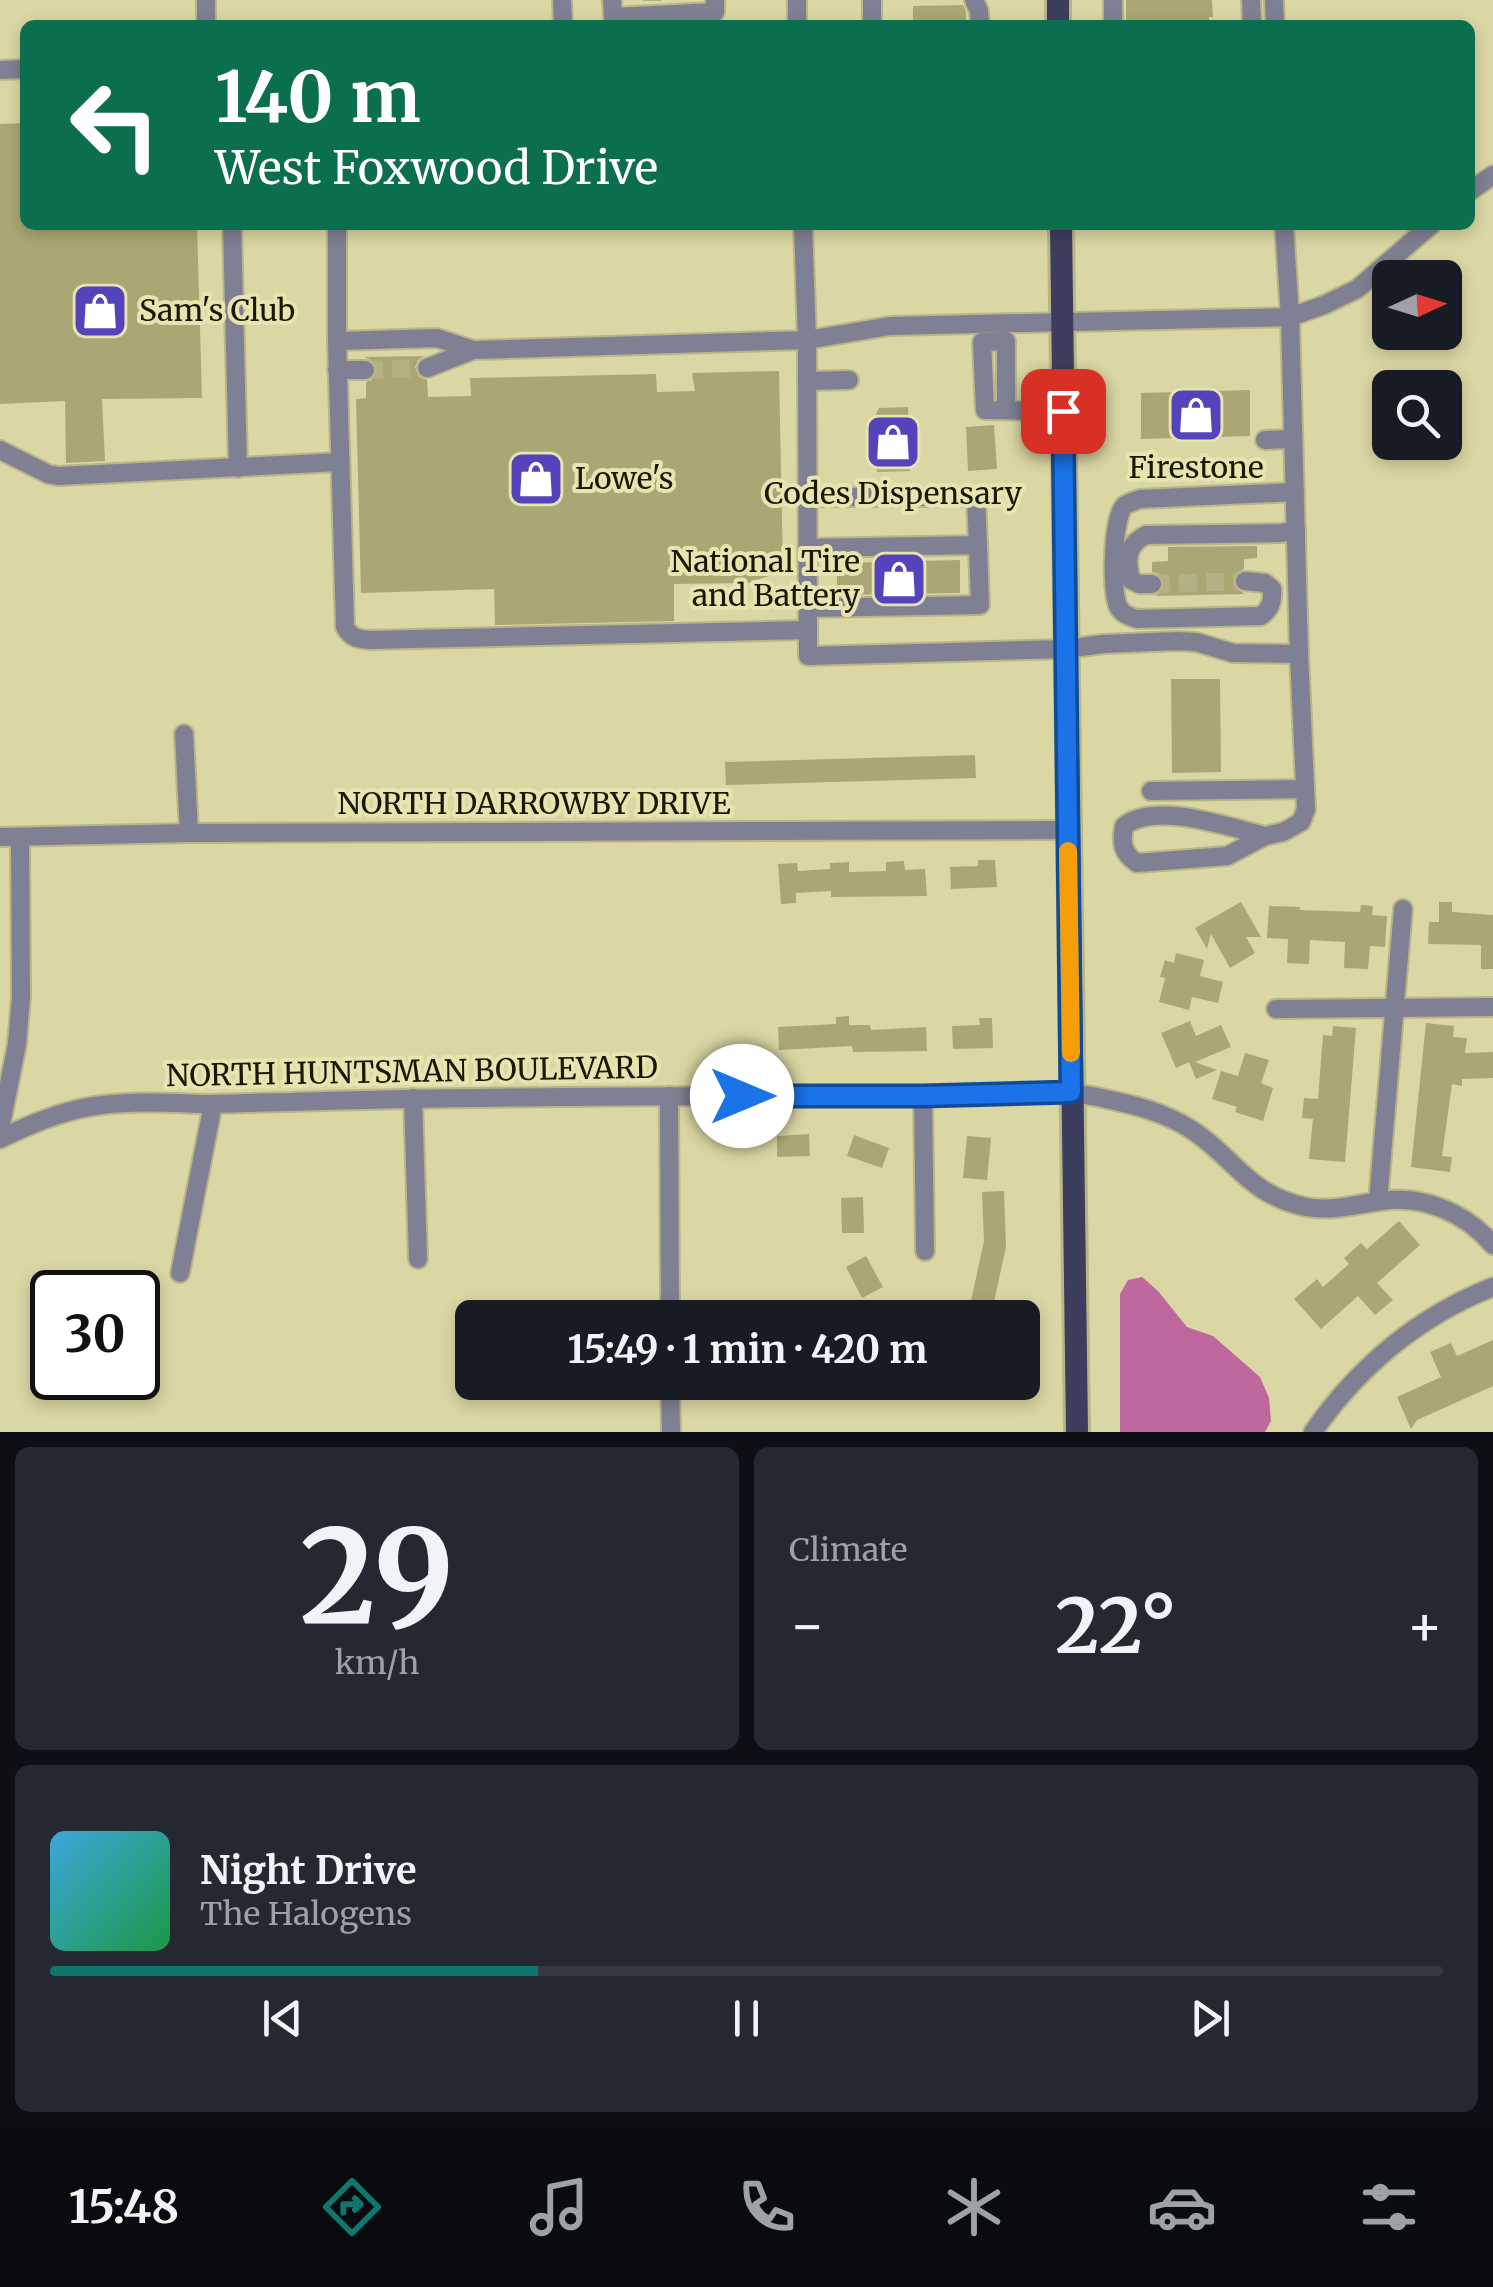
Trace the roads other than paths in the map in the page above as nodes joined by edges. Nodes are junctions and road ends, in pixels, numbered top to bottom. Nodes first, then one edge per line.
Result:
1 (612, 0) edge
2 (714, 0) edge
3 (678, 7) edge
4 (650, 14) edge
5 (232, 230) edge
6 (338, 230) edge
7 (803, 230) edge
8 (1060, 230) edge
9 (1284, 230) edge
10 (1425, 230) edge
11 (1290, 317) junction
12 (1062, 321) junction
13 (807, 340) junction
14 (337, 341) junction
15 (473, 350) junction
16 (427, 368) tunnel mouth
17 (337, 370) junction
18 (365, 370) tunnel mouth
19 (807, 380) junction
20 (849, 380) dead end
21 (1006, 410) dead end
22 (1063, 411) junction
23 (1294, 439) junction
24 (1265, 440) dead end
25 (0, 450) edge
26 (340, 462) junction
27 (238, 468) junction
28 (1295, 492) junction
29 (807, 497) junction
30 (1296, 530) junction
31 (978, 544) junction
32 (808, 548) junction
33 (1244, 581) dead end
34 (1152, 584) dead end
35 (808, 608) junction
36 (808, 630) junction
37 (1066, 649) junction
38 (1299, 654) junction
39 (184, 734) dead end
40 (1306, 788) junction
41 (1151, 791) dead end
42 (1068, 830) junction
43 (188, 833) junction
44 (1266, 836) junction
45 (20, 837) junction
46 (0, 838) edge
47 (1403, 910) dead end
48 (1493, 1006) edge
49 (1394, 1008) junction
50 (1276, 1010) dead end
51 (1071, 1092) junction
52 (669, 1096) junction
53 (923, 1096) junction
54 (413, 1098) junction
55 (213, 1104) junction
56 (0, 1128) edge
57 (0, 1139) edge
58 (1378, 1201) junction
59 (1493, 1245) edge
60 (926, 1251) dead end
61 (418, 1259) dead end
62 (180, 1273) dead end
63 (1493, 1287) edge
64 (670, 1300) edge
65 (671, 1400) edge
66 (672, 1432) edge
67 (1078, 1432) edge
68 (1312, 1432) edge

1 - 4 street
2 - 3 street
3 - 4 street
5 - 27 street
6 - 14 street
7 - 13 street
8 - 12 main road
9 - 11 street
10 - 11 street
11 - 12 street
11 - 23 street
12 - 13 street
12 - 22 main road
13 - 15 street
13 - 19 street
14 - 15 street
14 - 17 street
15 - 16 street
17 - 18 street
17 - 26 street
19 - 20 street
19 - 29 street
21 - 22 street
22 - 37 main road
23 - 24 street
23 - 28 street
25 - 27 street
26 - 27 street
26 - 36 street
28 - 30 street
28 - 33 street
29 - 31 street
29 - 32 street
30 - 34 street
30 - 38 street
31 - 32 street
31 - 35 street
32 - 35 street
35 - 36 street
36 - 37 street
37 - 38 street
37 - 42 main road
38 - 40 street
39 - 43 street
40 - 41 street
40 - 44 street
42 - 43 street, NORTH DARROWBY DRIVE
42 - 51 main road
43 - 45 street, NORTH DARROWBY DRIVE
44 - 44 street
45 - 46 street, NORTH DARROWBY DRIVE
45 - 56 street
47 - 49 street
48 - 49 street
49 - 50 street
49 - 58 street
51 - 53 street, NORTH HUNTSMAN BOULEVARD
51 - 58 street, NORTH HUNTSMAN BOULEVARD
51 - 67 main road
52 - 53 street, NORTH HUNTSMAN BOULEVARD
52 - 54 street, NORTH HUNTSMAN BOULEVARD
52 - 64 street
53 - 60 street
54 - 55 street, NORTH HUNTSMAN BOULEVARD
54 - 61 street
55 - 57 street, NORTH HUNTSMAN BOULEVARD
55 - 62 street
58 - 59 street, NORTH HUNTSMAN BOULEVARD
63 - 68 street
65 - 66 street

